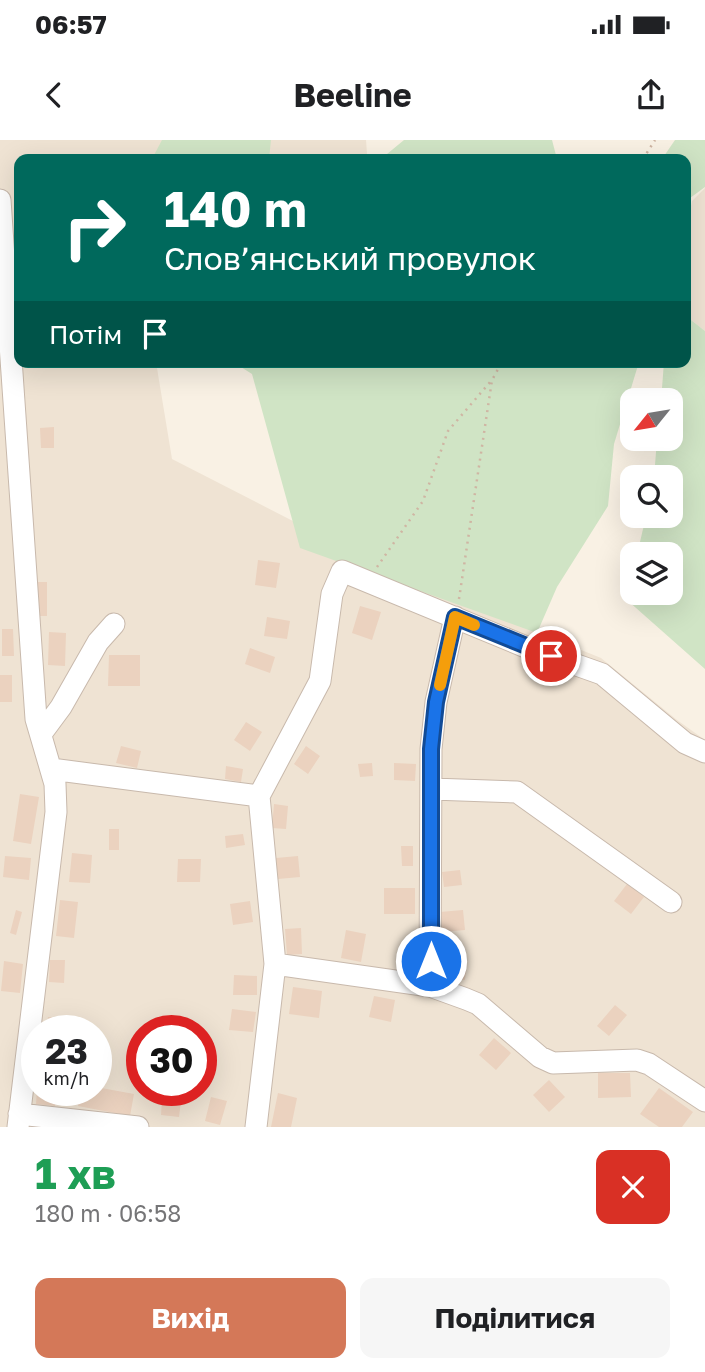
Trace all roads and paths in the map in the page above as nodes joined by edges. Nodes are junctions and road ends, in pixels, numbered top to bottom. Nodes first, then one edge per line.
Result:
1 (0, 200) edge
2 (499, 368) edge
3 (6, 377) edge
4 (492, 380) junction
5 (367, 581) junction
6 (455, 617) junction
7 (114, 624) dead end
8 (41, 734) junction
9 (705, 752) edge
10 (51, 769) junction
11 (432, 789) junction
12 (259, 796) junction
13 (671, 902) dead end
14 (275, 964) junction
15 (430, 986) junction
16 (705, 1101) edge
17 (18, 1120) edge
18 (138, 1127) edge
19 (256, 1127) edge

1 - 3 street
2 - 4 path
3 - 8 street
4 - 5 path
4 - 6 path
5 - 6 street
5 - 12 street
6 - 9 street
6 - 11 street
7 - 8 street
8 - 10 street
10 - 12 street
10 - 17 street
11 - 13 street
11 - 15 street
12 - 14 street
14 - 15 street
14 - 19 street
15 - 16 street
17 - 18 street

